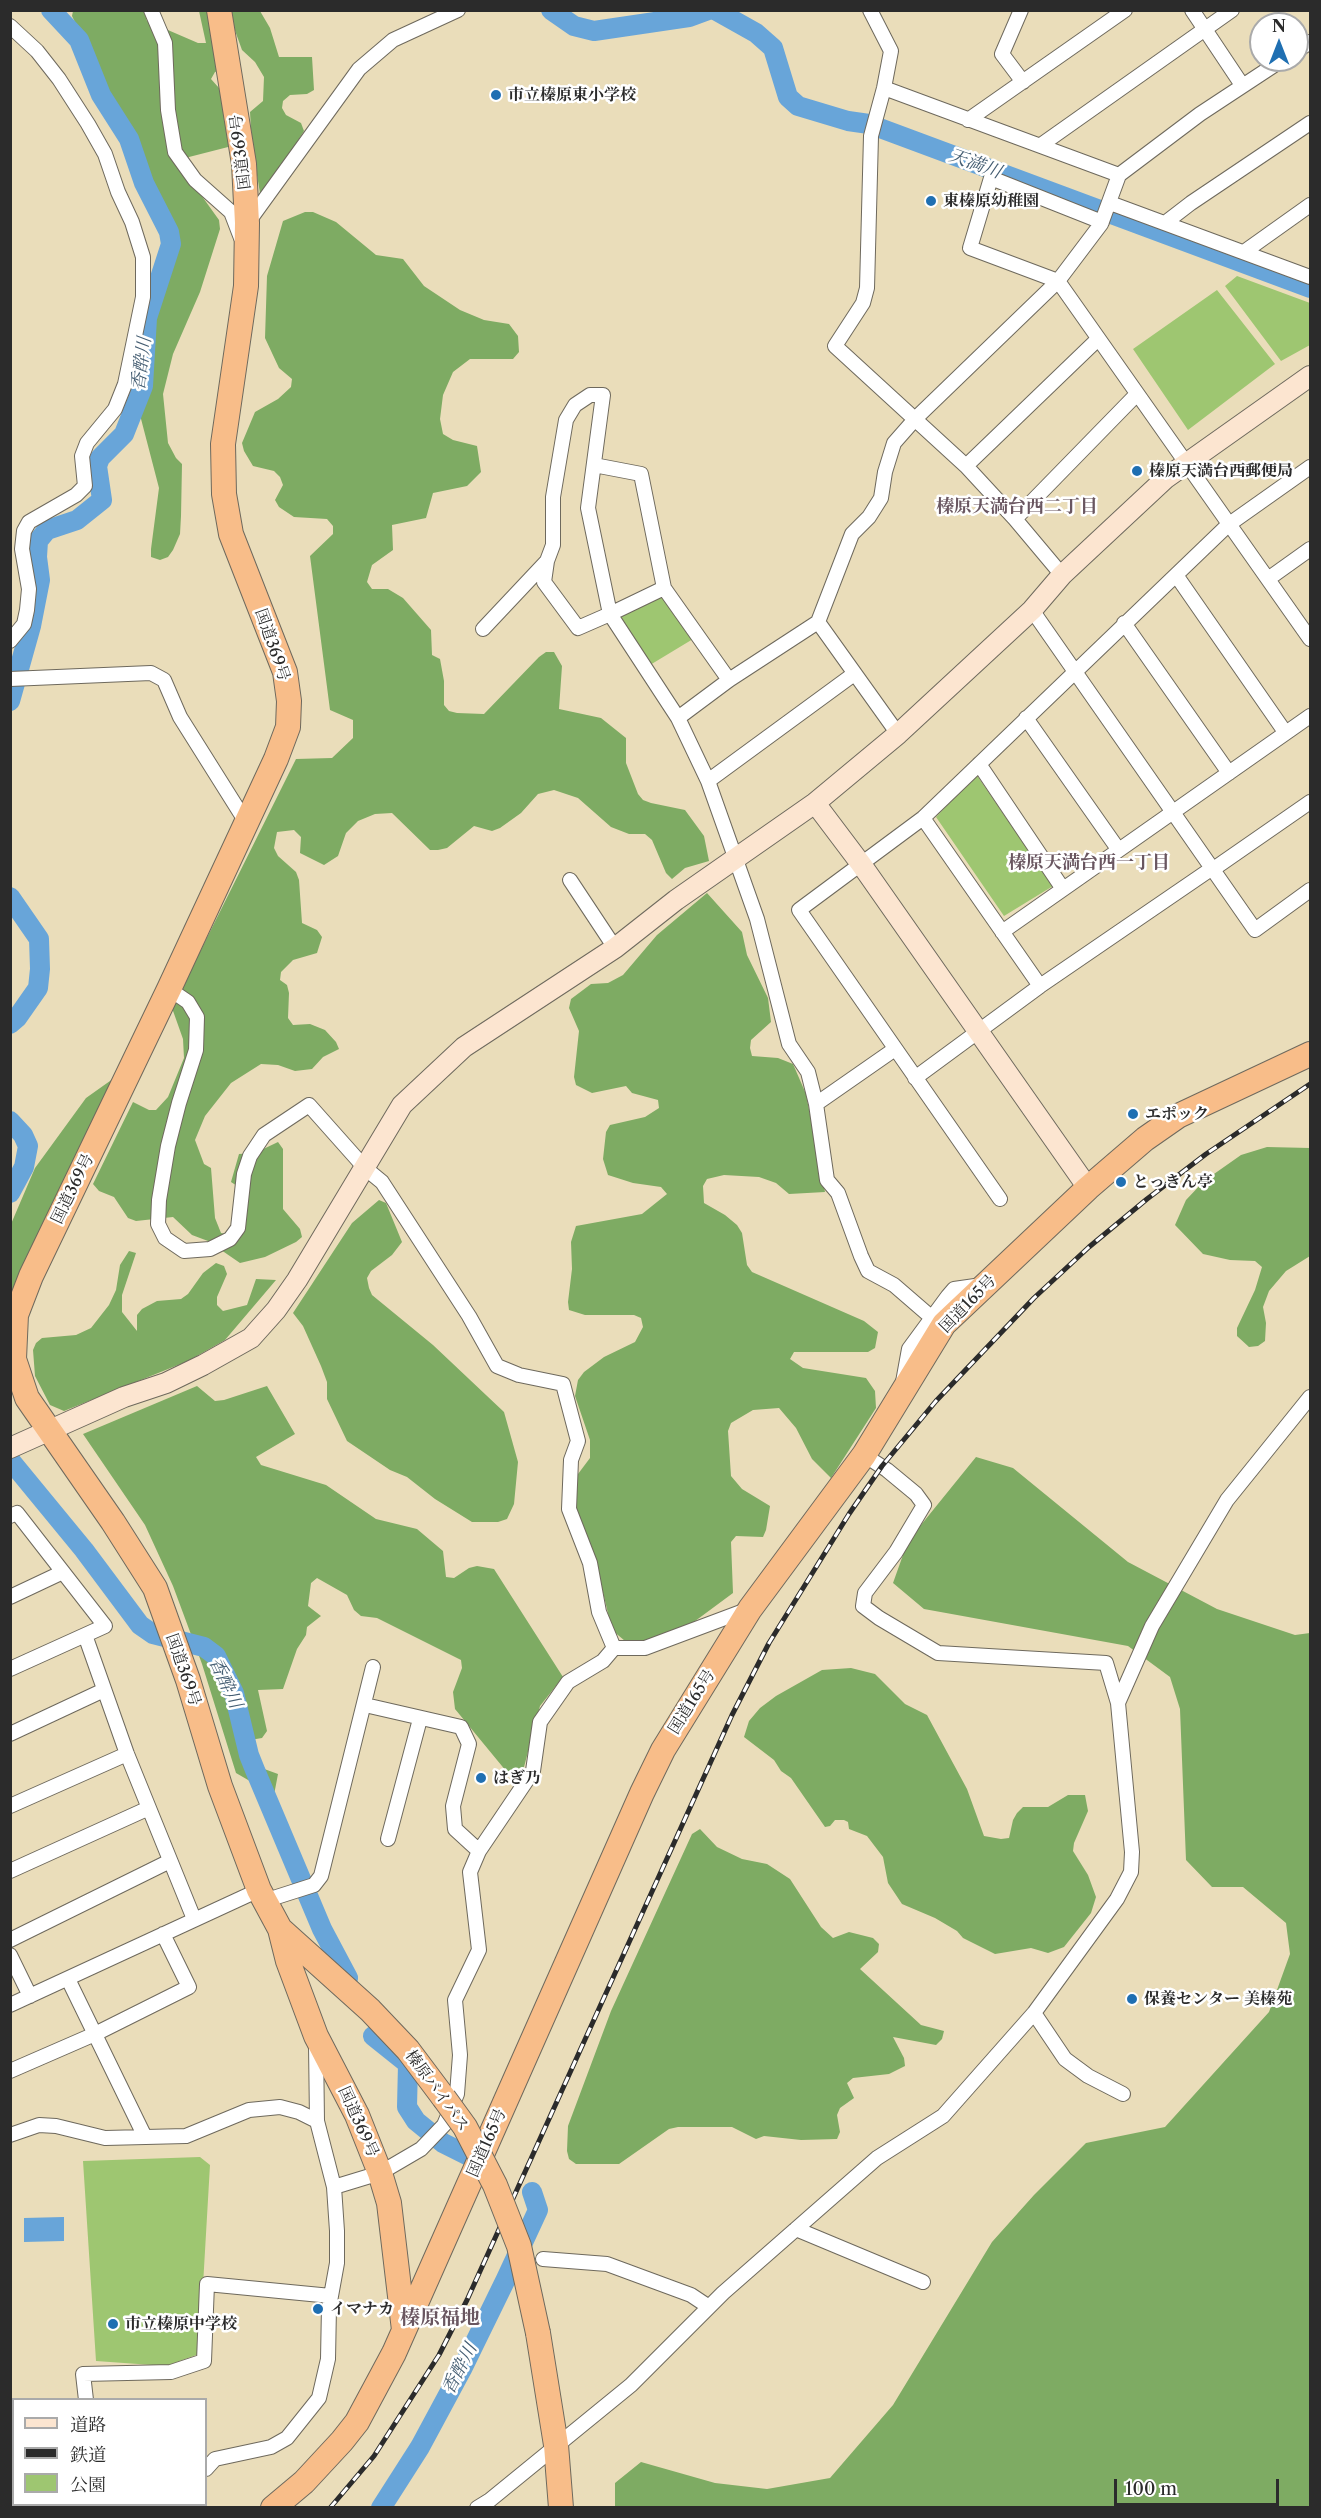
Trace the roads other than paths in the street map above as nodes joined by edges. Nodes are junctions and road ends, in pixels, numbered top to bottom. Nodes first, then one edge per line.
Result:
1 (151, 10) edge
2 (219, 10) edge
3 (458, 10) edge
4 (870, 10) edge
5 (1021, 10) edge
6 (1125, 10) edge
7 (1192, 10) edge
8 (1232, 10) edge
9 (10, 26) edge
10 (1205, 30) junction
11 (1263, 72) edge
12 (1023, 82) junction
13 (1242, 85) junction
14 (884, 88) junction
15 (968, 120) junction
16 (1311, 123) edge
17 (1041, 145) junction
18 (1119, 175) junction
19 (1110, 203) junction
20 (1311, 205) edge
21 (1102, 222) junction
22 (247, 223) junction
23 (1165, 223) junction
24 (1244, 252) junction
25 (248, 258) junction
26 (1311, 277) edge
27 (1058, 281) junction
28 (1098, 339) junction
29 (1311, 376) edge
30 (1137, 394) junction
31 (916, 418) junction
32 (1186, 462) junction
33 (594, 465) junction
34 (966, 466) junction
35 (1311, 467) edge
36 (1015, 519) junction
37 (1228, 525) junction
38 (1311, 549) edge
39 (547, 561) junction
40 (1062, 575) junction
41 (1176, 576) junction
42 (1268, 579) junction
43 (664, 588) junction
44 (1032, 610) junction
45 (610, 614) junction
46 (818, 622) junction
47 (1124, 623) junction
48 (483, 629) dead end
49 (1310, 637) edge
50 (10, 640) edge
51 (1074, 671) junction
52 (854, 674) junction
53 (17, 679) edge
54 (729, 680) junction
55 (1311, 716) edge
56 (678, 718) junction
57 (1026, 718) junction
58 (1285, 732) junction
59 (898, 734) junction
60 (979, 764) junction
61 (1228, 773) junction
62 (708, 781) junction
63 (1311, 801) edge
64 (815, 803) junction
65 (1173, 811) junction
66 (923, 818) junction
67 (246, 822) junction
68 (1118, 849) junction
69 (734, 859) junction
70 (861, 864) junction
71 (1211, 869) junction
72 (570, 880) dead end
73 (1063, 889) junction
74 (1311, 890) edge
75 (1002, 932) junction
76 (615, 948) junction
77 (1040, 986) junction
78 (169, 989) junction
79 (979, 1032) junction
80 (895, 1049) junction
81 (1311, 1054) edge
82 (915, 1078) junction
83 (816, 1104) junction
84 (365, 1168) junction
85 (1088, 1188) junction
86 (1000, 1199) dead end
87 (986, 1284) junction
88 (931, 1317) junction
89 (903, 1390) junction
90 (1311, 1397) edge
91 (49, 1432) junction
92 (16, 1446) edge
93 (864, 1455) junction
94 (10, 1516) edge
95 (63, 1572) junction
96 (10, 1597) edge
97 (750, 1609) junction
98 (84, 1635) junction
99 (614, 1648) junction
100 (373, 1668) dead end
101 (10, 1669) edge
102 (104, 1690) junction
103 (1118, 1703) junction
104 (365, 1705) junction
105 (420, 1719) junction
106 (10, 1734) edge
107 (128, 1754) junction
108 (10, 1806) edge
109 (149, 1808) junction
110 (388, 1839) dead end
111 (479, 1851) junction
112 (170, 1861) junction
113 (10, 1872) edge
114 (261, 1895) junction
115 (194, 1919) junction
116 (280, 1929) junction
117 (163, 1934) junction
118 (10, 1940) edge
119 (10, 1954) edge
120 (68, 1979) junction
121 (30, 1996) junction
122 (10, 2005) edge
123 (1034, 2013) junction
124 (95, 2034) junction
125 (315, 2036) junction
126 (10, 2071) edge
127 (1123, 2094) dead end
128 (317, 2121) junction
129 (10, 2135) edge
130 (145, 2137) junction
131 (380, 2173) junction
132 (334, 2187) junction
133 (796, 2229) junction
134 (543, 2259) dead end
135 (923, 2282) dead end
136 (331, 2296) junction
137 (709, 2307) junction
138 (404, 2330) junction
139 (86, 2398) edge
140 (556, 2445) junction
141 (207, 2468) edge
142 (273, 2508) edge
143 (477, 2508) edge
144 (561, 2508) edge

1 - 25 street
2 - 22 highway, 国道369号
3 - 22 street
4 - 14 street
5 - 12 street
6 - 12 street
7 - 10 street
8 - 10 street
9 - 50 street
10 - 13 street
10 - 17 street
11 - 13 street
12 - 15 street
13 - 18 street
14 - 15 street
14 - 31 street
15 - 17 street
16 - 23 street
17 - 18 street
18 - 19 street
19 - 21 street
19 - 23 street
20 - 24 street
21 - 27 street
21 - 27 street
22 - 25 highway, 国道369号
23 - 24 street
24 - 26 street
25 - 67 highway, 国道369号
27 - 28 street
27 - 31 street
28 - 30 street
28 - 34 street
29 - 32 street
30 - 32 street
30 - 36 street
31 - 34 street
31 - 46 street
32 - 37 street
32 - 40 street
33 - 39 street
33 - 43 street
33 - 45 street
34 - 36 street
35 - 37 street
36 - 40 street
37 - 41 street
37 - 42 street
38 - 42 street
39 - 45 street
39 - 48 street
40 - 44 street
41 - 47 street
41 - 58 street
42 - 49 street
43 - 45 street
43 - 54 street
44 - 51 street
44 - 59 street
45 - 56 street
46 - 52 street
46 - 54 street
47 - 51 street
47 - 61 street
51 - 57 street
51 - 65 street
52 - 59 street
52 - 62 street
53 - 67 street
54 - 56 street
55 - 58 street
56 - 62 street
57 - 60 street
57 - 68 street
58 - 61 street
59 - 64 street
60 - 66 street
60 - 73 street
61 - 65 street
62 - 69 street
63 - 71 street
64 - 69 street
64 - 70 street
65 - 68 street
65 - 71 street
66 - 70 street
66 - 75 street
67 - 78 highway, 国道369号
68 - 73 street
69 - 76 street
69 - 83 street
70 - 79 street
70 - 80 street
71 - 74 street
71 - 77 street
72 - 76 street
73 - 75 street
75 - 77 street
76 - 84 street
77 - 79 street
78 - 84 street
78 - 91 highway, 国道369号
79 - 82 street
79 - 85 street
80 - 82 street
80 - 83 street
81 - 85 highway, 国道165号
82 - 86 street
83 - 88 street
84 - 91 street
84 - 99 street
85 - 87 highway, 国道165号
87 - 88 street
87 - 89 highway, 国道165号
88 - 89 street
89 - 93 highway, 国道165号
90 - 103 street
91 - 92 street
91 - 114 highway, 国道369号
93 - 97 highway, 国道165号
93 - 103 street
94 - 95 street
95 - 96 street
95 - 98 street
97 - 99 street
97 - 138 highway, 国道165号
98 - 101 street
98 - 102 street
99 - 111 street
100 - 104 street
102 - 106 street
102 - 107 street
103 - 123 street
104 - 105 street
104 - 114 street
105 - 110 street
105 - 111 street
107 - 108 street
107 - 109 street
109 - 112 street
109 - 113 street
111 - 131 street
112 - 115 street
112 - 118 street
114 - 115 street
114 - 116 highway, 国道369号
115 - 117 street
116 - 125 highway, 国道369号
116 - 140 highway, 榛原バイパス, bridge
117 - 120 street
117 - 124 street
119 - 121 street
120 - 121 street
120 - 124 street
121 - 122 street
123 - 127 street
123 - 133 street
124 - 126 street
124 - 130 street
125 - 128 street
125 - 131 highway, 国道369号
128 - 130 street
128 - 132 street
129 - 130 street
131 - 132 street
131 - 138 highway, 国道369号
132 - 136 street
133 - 135 street
133 - 137 street
134 - 137 street
136 - 139 street
136 - 141 street
137 - 140 street
138 - 142 highway, 国道165号
140 - 143 street
140 - 144 highway, 榛原バイパス

